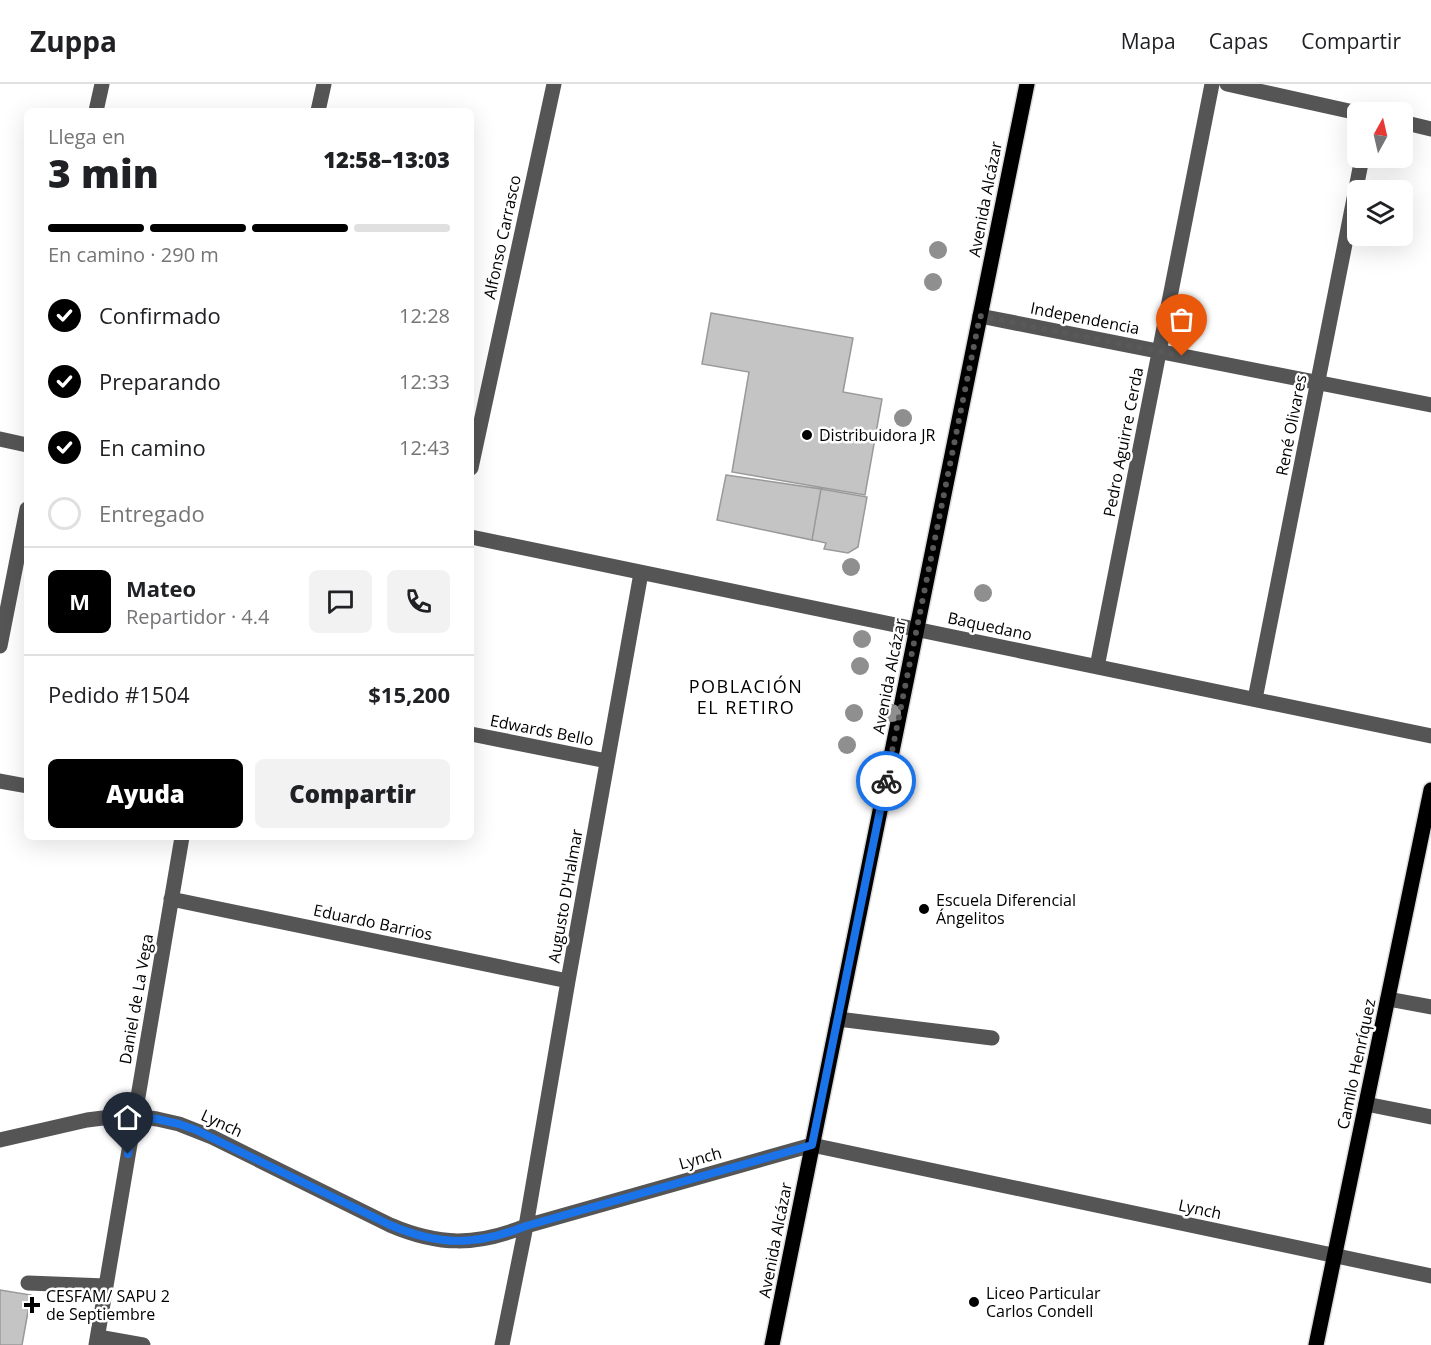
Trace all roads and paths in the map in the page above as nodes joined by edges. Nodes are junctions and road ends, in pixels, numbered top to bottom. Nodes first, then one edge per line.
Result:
1 (102, 84) edge
2 (324, 84) edge
3 (554, 84) edge
4 (1027, 84) edge
5 (1212, 84) edge
6 (1227, 84) edge
7 (97, 108) edge
8 (319, 108) edge
9 (1347, 110) edge
10 (1413, 125) edge
11 (1431, 129) edge
12 (1360, 168) edge
13 (980, 316) junction
14 (1160, 351) junction
15 (1317, 383) junction
16 (1431, 405) edge
17 (0, 439) edge
18 (24, 444) edge
19 (474, 454) edge
20 (24, 524) edge
21 (474, 538) edge
22 (641, 573) junction
23 (917, 630) junction
24 (0, 646) edge
25 (1097, 667) junction
26 (1255, 699) junction
27 (474, 735) edge
28 (1431, 736) edge
29 (607, 761) junction
30 (0, 781) edge
31 (24, 785) edge
32 (1431, 790) edge
33 (181, 840) edge
34 (171, 899) junction
35 (568, 981) junction
36 (1388, 999) junction
37 (1431, 1007) edge
38 (838, 1019) junction
39 (992, 1038) dead end
40 (1366, 1104) junction
41 (135, 1116) junction
42 (1431, 1117) edge
43 (0, 1140) edge
44 (812, 1145) junction
45 (526, 1226) junction
46 (1335, 1256) junction
47 (1431, 1276) edge
48 (28, 1284) dead end
49 (106, 1286) junction
50 (97, 1341) edge
51 (143, 1345) edge
52 (502, 1345) edge
53 (772, 1345) edge
54 (1316, 1345) edge

1 - 7 street
2 - 8 street
3 - 19 street, Alfonso Carrasco
4 - 13 main road, Avenida Alcázar
5 - 14 street, Pedro Aguirre Cerda
6 - 9 street
10 - 11 street
12 - 15 street, René Olivares
13 - 14 street, Independencia
13 - 23 main road, Avenida Alcázar
14 - 15 street, Independencia
14 - 25 street, Pedro Aguirre Cerda
15 - 16 street, Independencia
15 - 26 street, René Olivares
17 - 18 street
20 - 24 street
21 - 22 street, Baquedano
22 - 23 street, Baquedano
22 - 29 street, Augusto D'Halmar
23 - 25 street, Baquedano
23 - 38 main road, Avenida Alcázar
25 - 26 street, Baquedano
26 - 28 street, Baquedano
27 - 29 street, Edwards Bello
29 - 35 street, Augusto D'Halmar
30 - 31 street
32 - 36 main road, Camilo Henríquez
33 - 34 street, Daniel de La Vega
34 - 35 street, Eduardo Barrios
34 - 41 street, Daniel de La Vega
35 - 45 street, Augusto D'Halmar
36 - 37 street
36 - 40 main road, Camilo Henríquez
38 - 39 street
38 - 44 main road, Avenida Alcázar
40 - 42 street
40 - 46 main road, Camilo Henríquez
41 - 43 street, Lynch
41 - 45 street, Lynch
41 - 49 street, Daniel de La Vega
44 - 45 street, Lynch
44 - 46 street, Lynch
44 - 53 main road, Avenida Alcázar
45 - 52 street, Augusto D'Halmar
46 - 47 street, Lynch
46 - 54 main road, Camilo Henríquez
48 - 49 street
49 - 50 street, Daniel de La Vega
50 - 51 street

